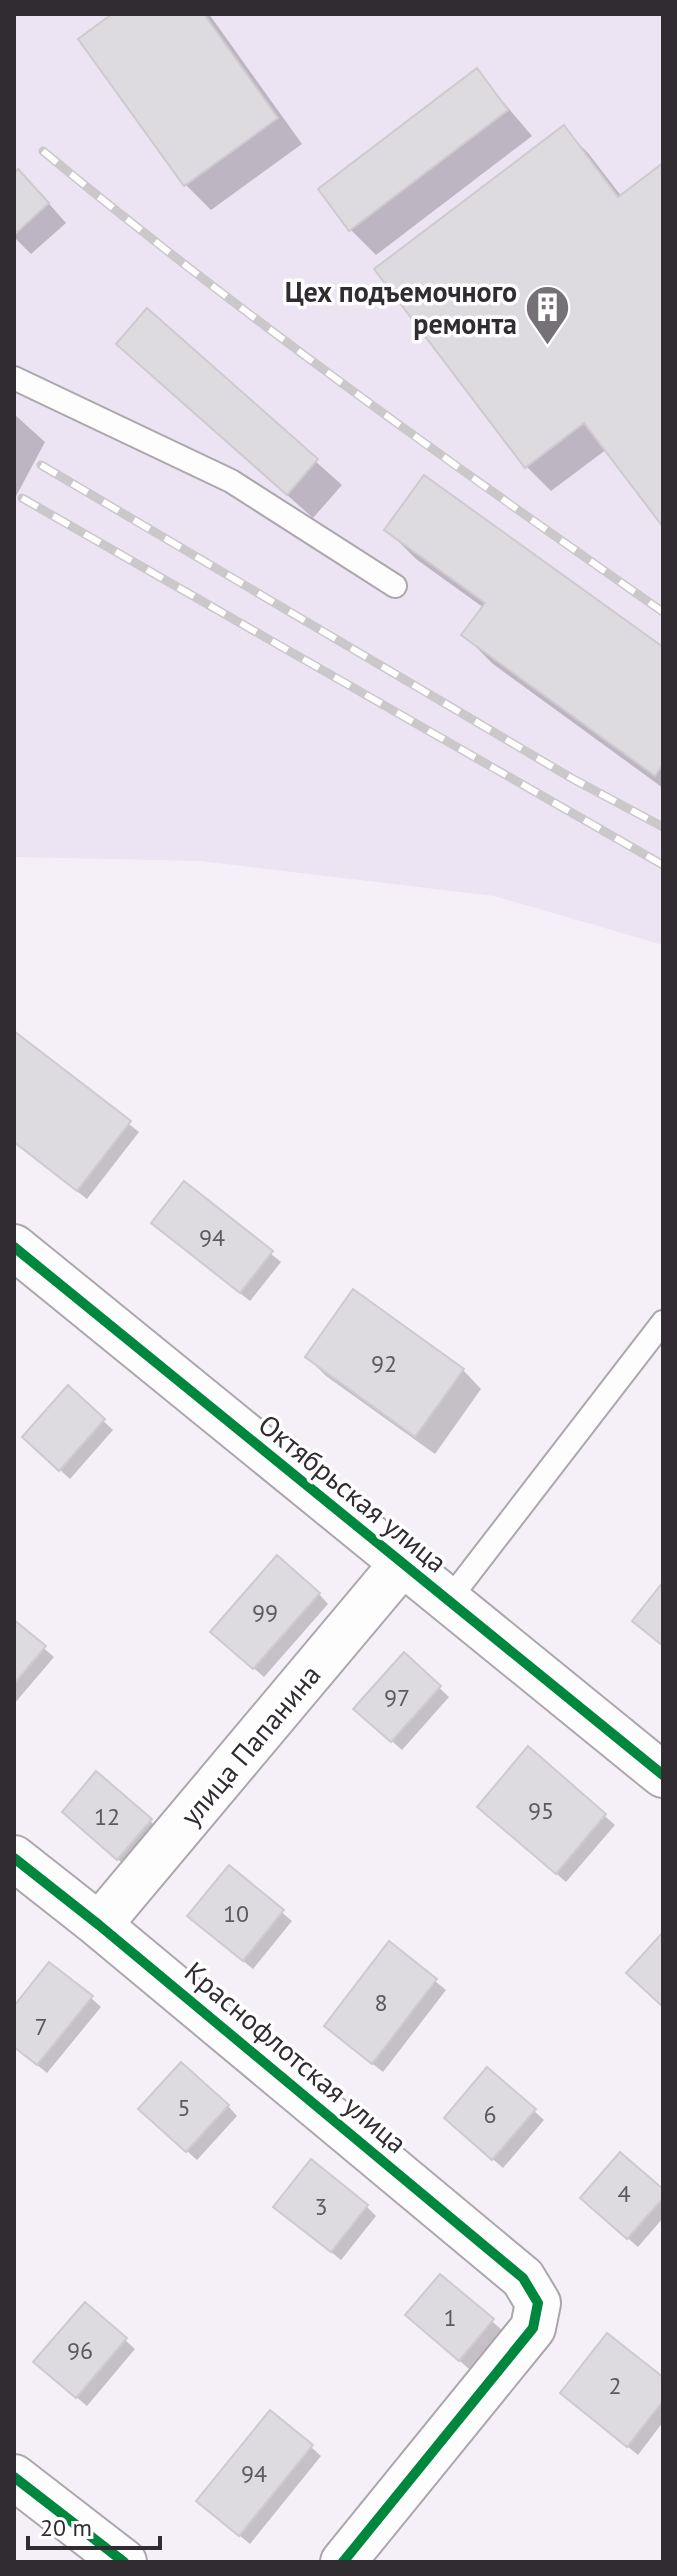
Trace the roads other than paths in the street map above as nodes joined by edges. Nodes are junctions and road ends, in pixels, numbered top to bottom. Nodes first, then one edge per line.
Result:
1 (14, 378) edge
2 (395, 586) dead end
3 (14, 1247) edge
4 (663, 1322) edge
5 (401, 1565) junction
6 (448, 1601) junction
7 (663, 1775) edge
8 (14, 1858) edge
9 (99, 1925) junction
10 (14, 2477) edge
11 (124, 2562) edge
12 (343, 2562) edge

1 - 2 lane
3 - 5 street, Октябрьская улица
4 - 6 lane
5 - 6 street, Октябрьская улица
5 - 9 street, улица Папанина
6 - 7 street, Октябрьская улица
8 - 9 street, Краснофлотская улица
9 - 12 street, Краснофлотская улица
10 - 11 street

